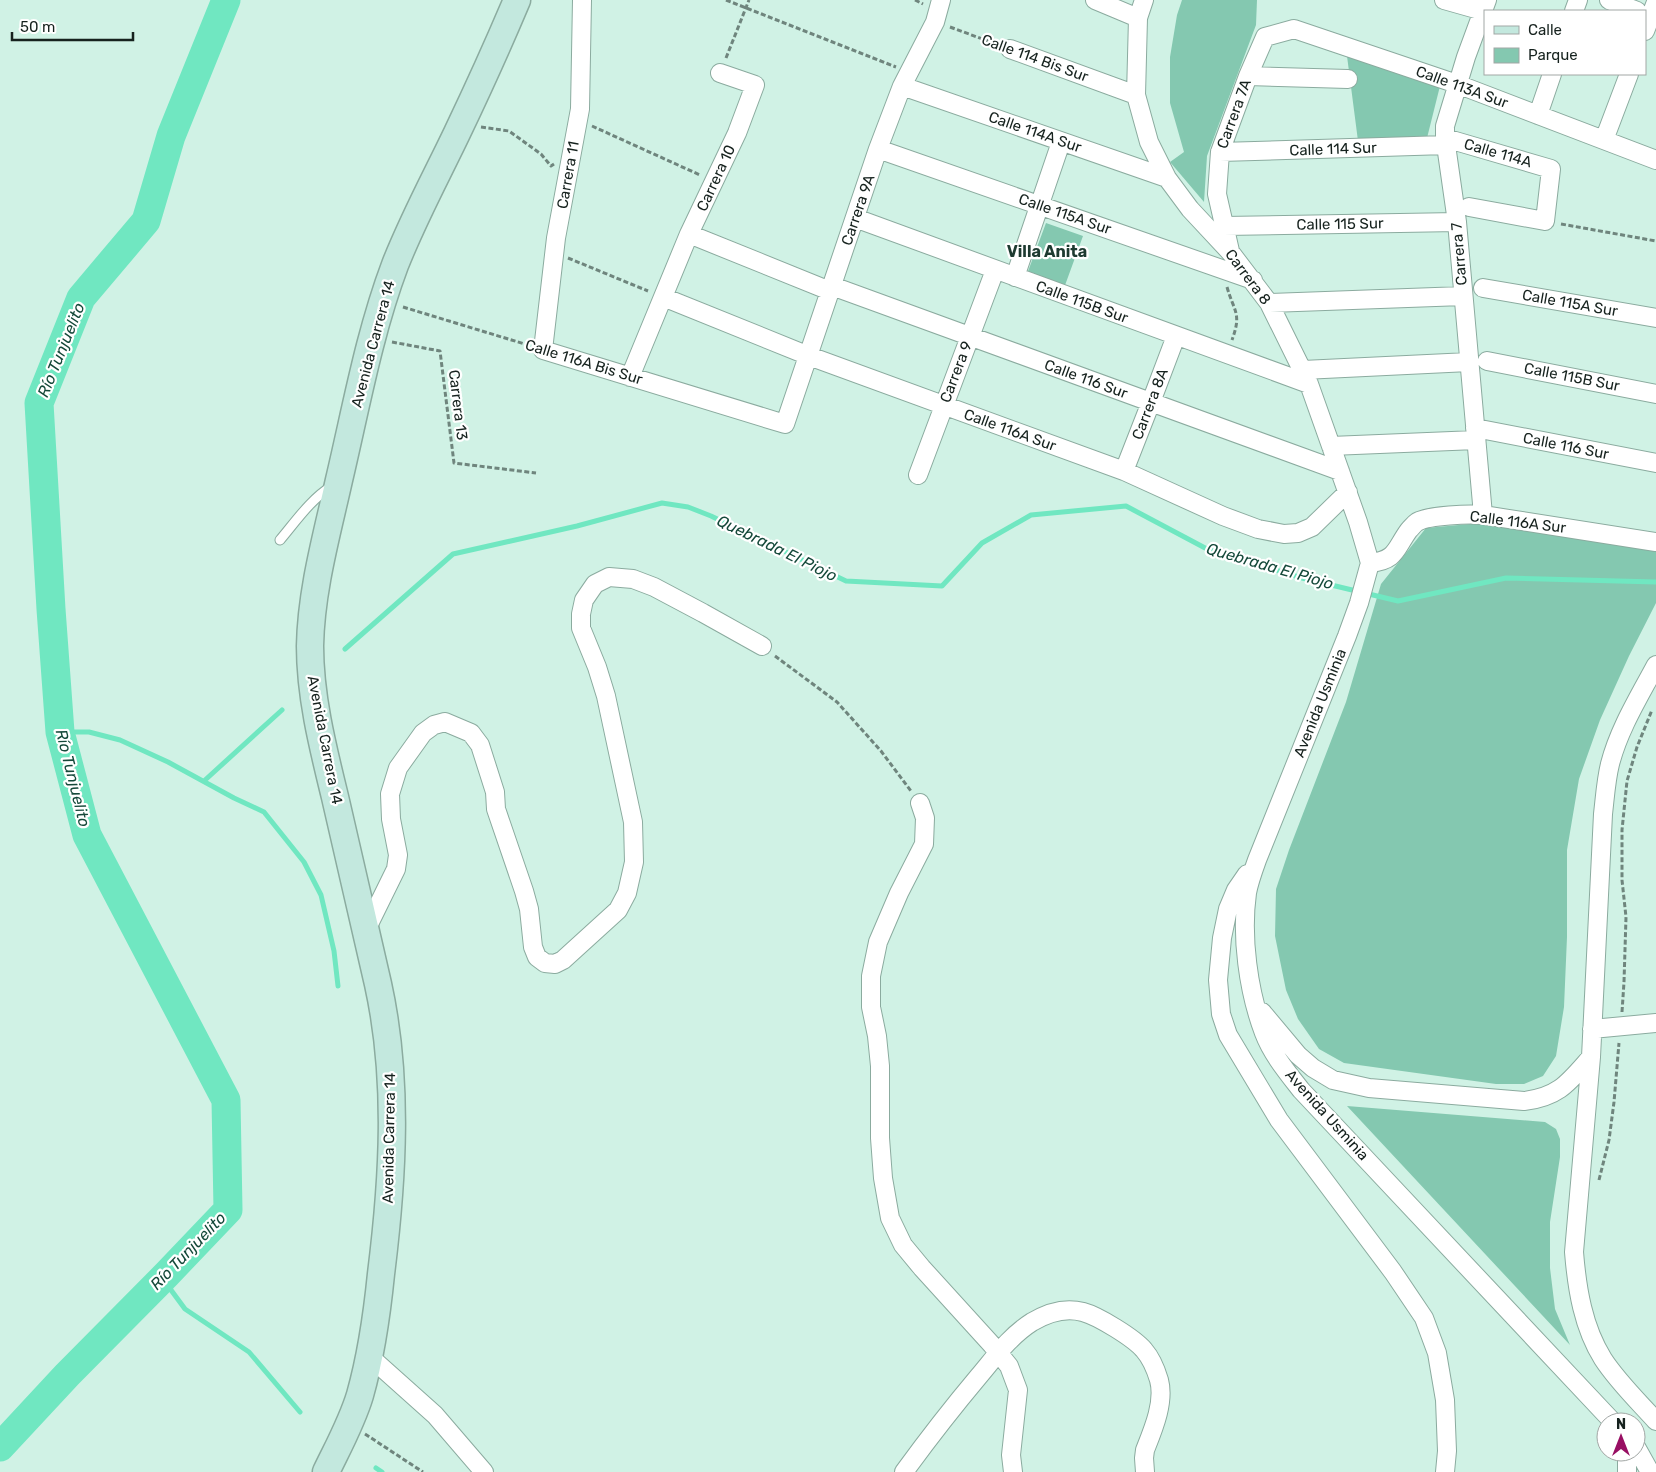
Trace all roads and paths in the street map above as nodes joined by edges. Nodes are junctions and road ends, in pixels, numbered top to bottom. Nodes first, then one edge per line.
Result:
1 (517, 0) edge
2 (582, 0) edge
3 (726, 0) edge
4 (749, 0) edge
5 (941, 0) edge
6 (1095, 0) edge
7 (1144, 0) edge
8 (1444, 0) edge
9 (1609, 0) edge
10 (1485, 5) edge
11 (746, 8) junction
12 (1633, 10) edge
13 (1138, 18) junction
14 (935, 22) junction
15 (1265, 37) joint
16 (1010, 49) joint
17 (720, 73) joint
18 (1552, 75) edge
19 (1629, 75) edge
20 (1248, 76) junction
21 (906, 79) junction
22 (1348, 79) dead end
23 (1457, 84) junction
24 (1136, 94) junction
25 (1538, 115) junction
26 (578, 120) junction
27 (456, 134) junction
28 (1604, 140) junction
29 (1060, 142) junction
30 (1446, 142) junction
31 (878, 149) junction
32 (1220, 152) junction
33 (572, 154) junction
34 (1656, 160) edge
35 (1167, 178) junction
36 (714, 182) junction
37 (1039, 205) junction
38 (1470, 207) dead end
39 (855, 218) junction
40 (1545, 221) junction
41 (1457, 222) junction
42 (1224, 226) junction
43 (689, 234) junction
44 (1656, 241) edge
45 (555, 252) junction
46 (1230, 253) junction
47 (995, 270) junction
48 (1225, 270) junction
49 (1015, 277) junction
50 (1252, 280) junction
51 (1483, 288) dead end
52 (831, 289) junction
53 (1463, 296) junction
54 (663, 297) junction
55 (383, 301) junction
56 (1269, 303) junction
57 (1656, 318) edge
58 (970, 336) junction
59 (1176, 336) junction
60 (372, 338) junction
61 (543, 350) junction
62 (1227, 355) junction
63 (809, 356) junction
64 (1487, 361) dead end
65 (1469, 362) junction
66 (630, 377) junction
67 (1306, 377) junction
68 (1656, 394) edge
69 (1152, 402) junction
70 (944, 406) junction
71 (785, 424) joint
72 (1476, 434) junction
73 (1331, 446) junction
74 (1656, 463) edge
75 (1124, 471) junction
76 (1340, 471) junction
77 (536, 472) dead end
78 (918, 475) dead end
79 (339, 481) junction
80 (1348, 492) junction
81 (1483, 515) junction
82 (280, 540) dead end
83 (1656, 542) edge
84 (1370, 563) junction
85 (762, 646) joint
86 (1656, 665) edge
87 (1653, 708) dead end
88 (920, 803) joint
89 (1257, 860) junction
90 (366, 930) junction
91 (1255, 1004) junction
92 (1621, 1019) dead end
93 (1656, 1023) edge
94 (1592, 1029) junction
95 (1620, 1037) dead end
96 (1591, 1057) junction
97 (1598, 1186) dead end
98 (998, 1352) junction
99 (369, 1356) junction
100 (1604, 1412) edge
101 (1656, 1421) edge
102 (350, 1424) junction
103 (326, 1472) edge
104 (423, 1472) edge
105 (484, 1472) edge
106 (904, 1472) edge
107 (1013, 1472) edge
108 (1145, 1472) edge
109 (1445, 1472) edge

1 - 27 main road, Avenida Carrera 14
2 - 26 street, Carrera 11
3 - 11 path
4 - 11 path
5 - 14 street, Carrera 9A
6 - 13 street
7 - 13 street, Carrera 8
8 - 10 street
9 - 12 street
10 - 23 street, Carrera 7
11 - 17 path
11 - 21 path
13 - 24 street, Carrera 8
14 - 16 path, Calle 114 Bis Sur
14 - 21 street, Carrera 9A
15 - 20 street, Carrera 7A
15 - 23 street, Calle 113A Sur
16 - 24 street, Calle 114 Bis Sur
17 - 36 street, Carrera 10
18 - 25 street
19 - 28 street
20 - 22 street
20 - 32 street, Carrera 7A
21 - 29 street, Calle 114A Sur
21 - 31 street, Carrera 9A
23 - 25 street, Calle 113A Sur
23 - 30 street, Carrera 7
24 - 35 street, Carrera 8
25 - 28 street, Calle 113A Sur
26 - 33 street, Carrera 11
26 - 36 path
27 - 33 path
27 - 55 main road, Avenida Carrera 14
28 - 34 street, Calle 113A Sur
29 - 35 street, Calle 114A Sur
29 - 37 street
30 - 32 street, Calle 114 Sur
30 - 40 street, Calle 114A
30 - 41 street, Carrera 7
31 - 37 street, Calle 115A Sur
31 - 39 street, Carrera 9A
32 - 42 street, Carrera 7A
33 - 45 street, Carrera 11
35 - 46 street, Carrera 8
36 - 43 street, Carrera 10
37 - 48 street, Calle 115A Sur
37 - 49 street
38 - 40 street
39 - 47 street, Calle 115B Sur
39 - 52 street, Carrera 9A
40 - 44 path
41 - 42 street, Calle 115 Sur
41 - 53 street, Carrera 7
42 - 46 street, Carrera 7A
43 - 52 street, Calle 116 Sur
43 - 54 street, Carrera 10
45 - 54 path
45 - 61 street, Carrera 11
46 - 50 street, Carrera 8
47 - 49 street, Calle 115B Sur
47 - 58 street, Carrera 9
48 - 50 street, Calle 115A Sur
48 - 62 path
49 - 59 street, Calle 115B Sur
50 - 56 street, Carrera 8
51 - 57 street, Calle 115A Sur
52 - 58 street, Calle 116 Sur
52 - 63 street, Carrera 9A
53 - 56 street
53 - 65 street, Carrera 7
54 - 63 street, Calle 116A Sur
54 - 66 street, Carrera 10
55 - 60 main road, Avenida Carrera 14
55 - 61 path, Calle 116A Bis Sur
56 - 67 street, Carrera 8
58 - 69 street, Calle 116 Sur
58 - 70 street, Carrera 9
59 - 62 street, Calle 115B Sur
59 - 69 street, Carrera 8A
60 - 77 path, Carrera 13
60 - 79 main road, Avenida Carrera 14
61 - 66 street, Calle 116A Bis Sur
62 - 67 street, Calle 115B Sur
63 - 70 street, Calle 116A Sur
63 - 71 street, Carrera 9A
64 - 68 street, Calle 115B Sur
65 - 67 street, Calle 115B Sur
65 - 72 street, Carrera 7
66 - 71 street, Calle 116A Bis Sur
67 - 73 street, Carrera 8
69 - 75 street, Carrera 8A
69 - 76 street, Calle 116 Sur
70 - 75 street, Calle 116A Sur
70 - 78 street, Carrera 9
72 - 73 street, Calle 116 Sur
72 - 74 street, Calle 116 Sur
72 - 81 street, Carrera 7
73 - 76 street, Carrera 8
75 - 80 street, Calle 116A Sur
76 - 80 street, Carrera 8
79 - 82 lane
79 - 90 main road, Avenida Carrera 14
80 - 84 street, Carrera 8
81 - 83 street, Calle 116A Sur
81 - 84 street, Calle 116A Sur
84 - 89 street, Avenida Usminia
85 - 88 path
85 - 90 street
86 - 94 street
87 - 92 path
88 - 98 street
89 - 91 street, Avenida Usminia
89 - 109 street
90 - 99 main road, Avenida Carrera 14
91 - 96 street
91 - 100 street, Avenida Usminia
93 - 94 street
94 - 96 street
95 - 97 path
96 - 101 street
98 - 106 street
98 - 107 street
98 - 108 street
99 - 102 main road, Avenida Carrera 14
99 - 105 street
102 - 103 main road, Avenida Carrera 14
102 - 104 path

